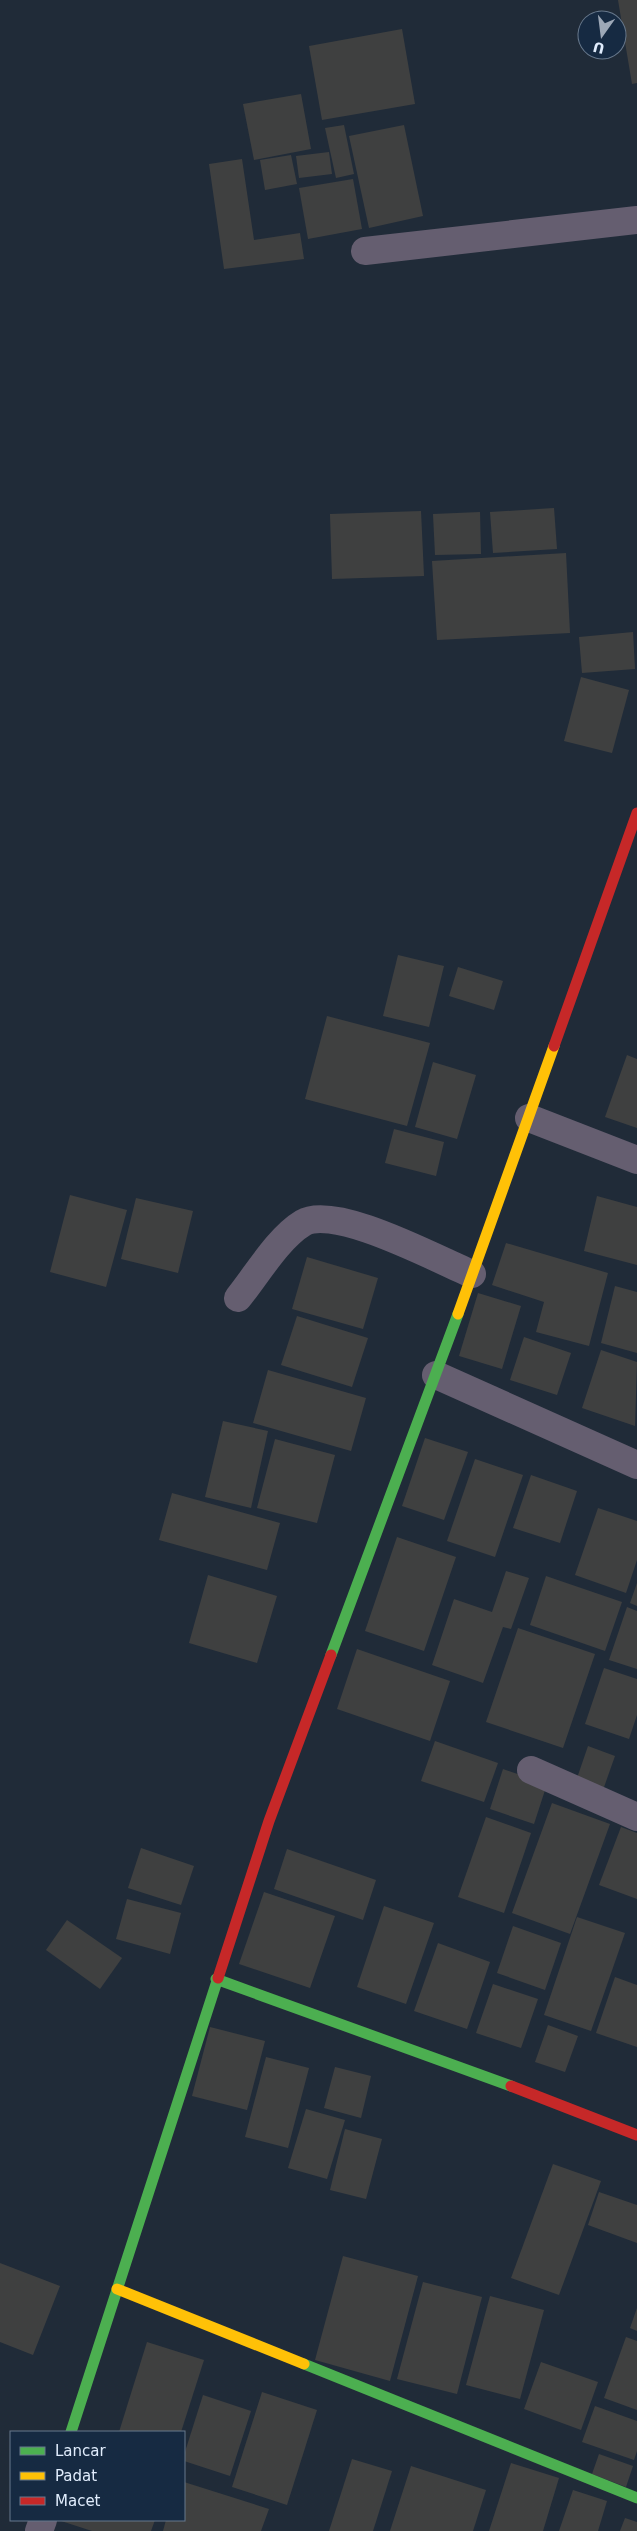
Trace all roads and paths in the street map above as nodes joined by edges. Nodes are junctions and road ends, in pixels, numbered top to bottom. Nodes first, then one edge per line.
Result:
1 (637, 220) edge
2 (365, 251) dead end
3 (637, 813) edge
4 (529, 1118) junction
5 (637, 1160) edge
6 (472, 1274) junction
7 (238, 1298) dead end
8 (436, 1375) junction
9 (637, 1465) edge
10 (531, 1770) dead end
11 (637, 1817) edge
12 (216, 1979) junction
13 (637, 2135) edge
14 (117, 2289) junction
15 (71, 2431) edge
16 (637, 2498) edge

1 - 2 street
3 - 4 street
4 - 5 street
4 - 6 street
6 - 7 street
6 - 8 street
8 - 9 street
8 - 12 street
10 - 11 street
12 - 13 street
12 - 14 street
14 - 15 street
14 - 16 street

